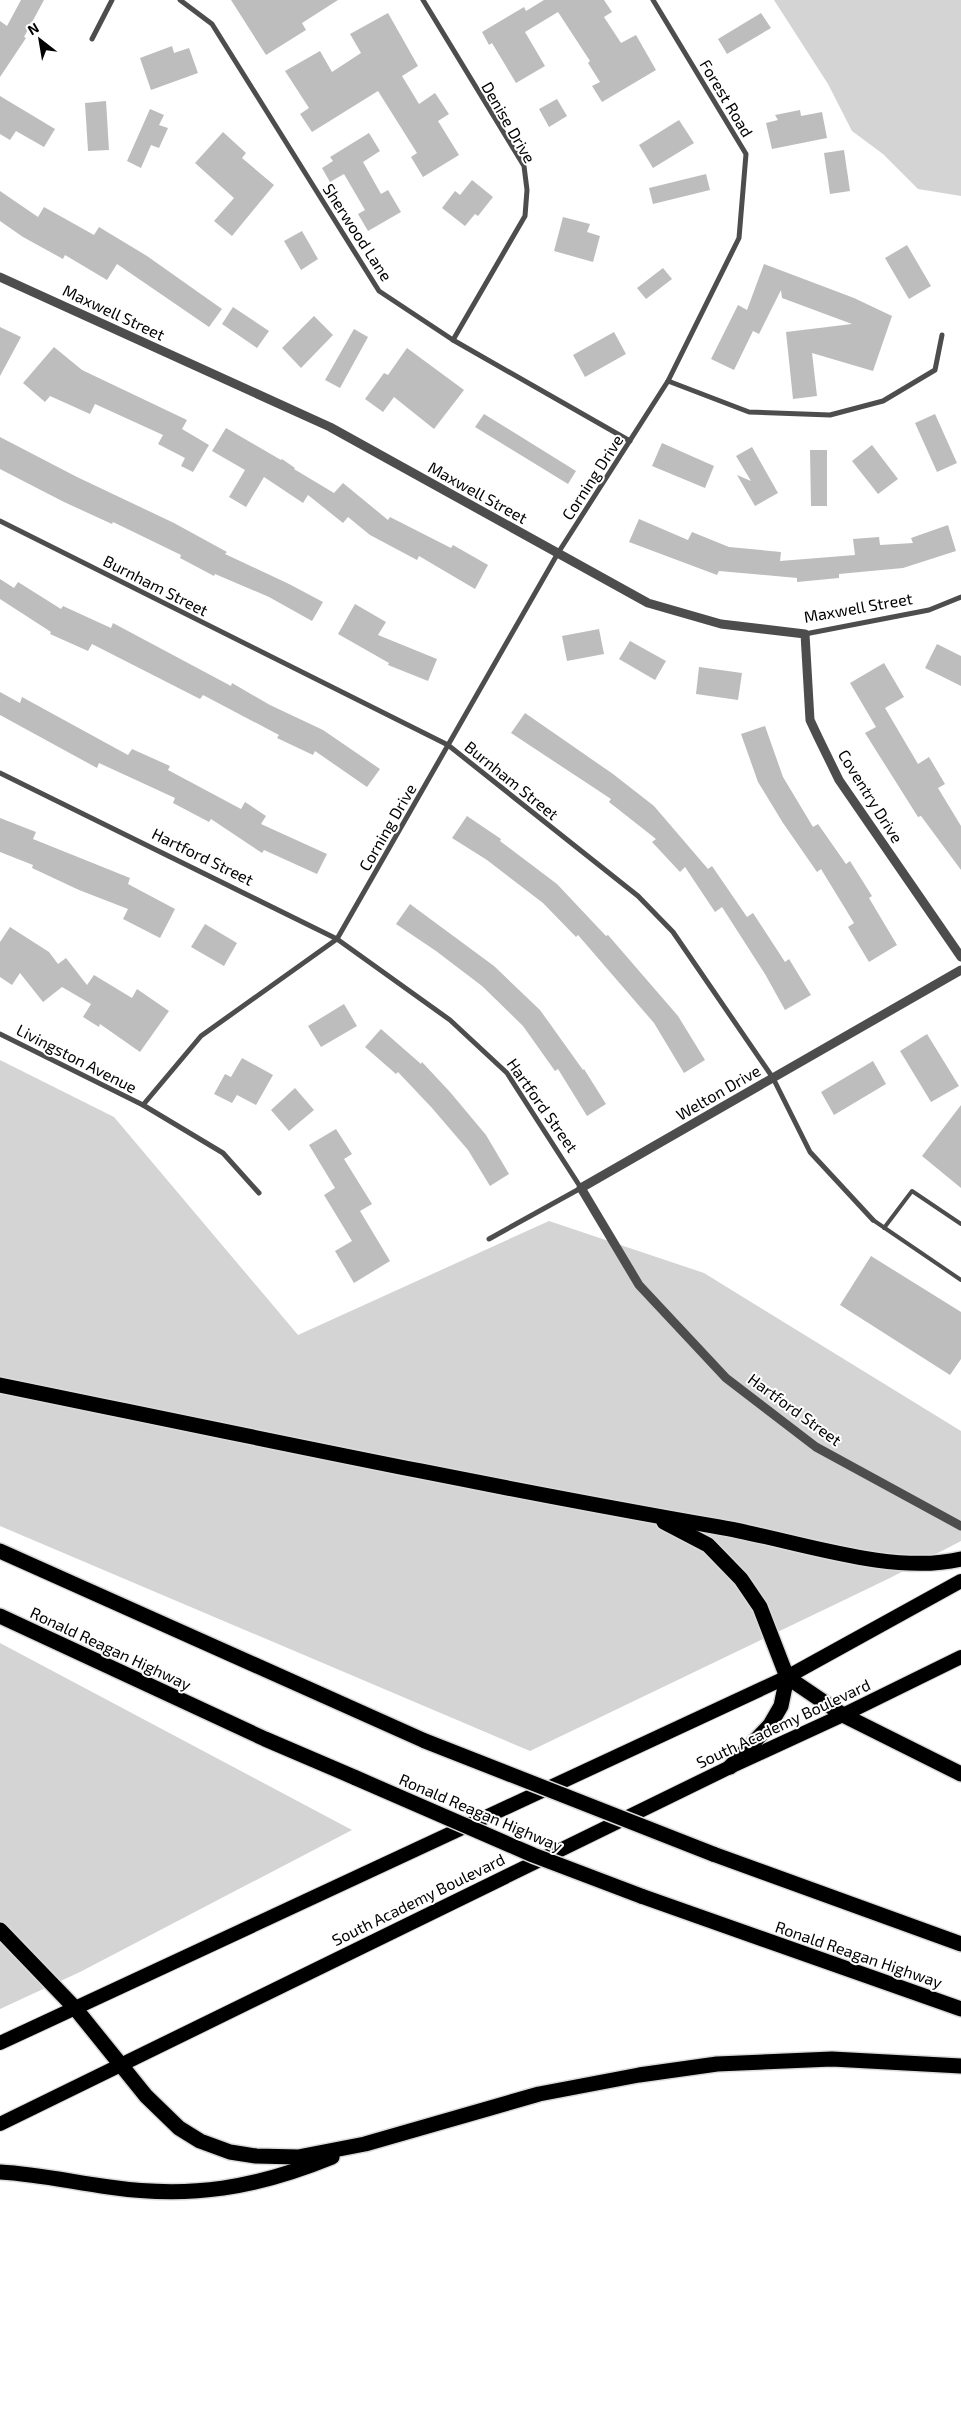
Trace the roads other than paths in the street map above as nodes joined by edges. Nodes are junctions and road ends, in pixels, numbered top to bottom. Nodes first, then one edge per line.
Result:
1 (112, 0) edge
2 (180, 0) edge
3 (423, 0) edge
4 (654, 0) edge
5 (92, 39) dead end
6 (0, 277) edge
7 (942, 336) dead end
8 (453, 340) junction
9 (668, 381) junction
10 (630, 442) junction
11 (0, 521) edge
12 (558, 553) junction
13 (961, 598) edge
14 (805, 634) junction
15 (448, 745) junction
16 (0, 773) edge
17 (337, 939) junction
18 (961, 957) edge
19 (961, 970) edge
20 (0, 1034) edge
21 (773, 1078) junction
22 (143, 1106) junction
23 (581, 1188) junction
24 (259, 1193) dead end
25 (872, 1220) joint
26 (961, 1224) edge
27 (884, 1228) junction
28 (489, 1239) dead end
29 (961, 1280) edge
30 (0, 1385) edge
31 (653, 1517) junction
32 (961, 1526) edge
33 (0, 1551) edge
34 (961, 1559) edge
35 (961, 1581) edge
36 (0, 1616) edge
37 (961, 1657) edge
38 (787, 1677) junction
39 (843, 1715) junction
40 (730, 1767) junction
41 (961, 1774) edge
42 (0, 1930) edge
43 (961, 1944) edge
44 (75, 2008) junction
45 (961, 2009) edge
46 (0, 2042) edge
47 (120, 2064) junction
48 (961, 2066) edge
49 (0, 2124) edge
50 (365, 2144) junction
51 (0, 2172) edge

1 - 5 street
2 - 8 street, Sherwood Lane
3 - 8 street, Denise Drive
4 - 9 street, Forest Road
6 - 12 street, Maxwell Street
7 - 9 street
8 - 10 street, Sherwood Lane
9 - 10 street, Corning Drive
10 - 12 street, Corning Drive
11 - 15 street, Burnham Street
12 - 14 street, Maxwell Street
12 - 15 street, Corning Drive
13 - 14 street, Maxwell Street
14 - 18 street, Coventry Drive
15 - 17 street, Corning Drive
15 - 21 street, Burnham Street
16 - 17 street, Hartford Street
17 - 22 street, Corning Drive
17 - 23 street, Hartford Street
19 - 21 street, Welton Drive
20 - 22 street, Livingston Avenue
21 - 23 street, Welton Drive
21 - 25 street, Burnham Street
22 - 24 street
23 - 28 street, Welton Drive
23 - 32 street, Hartford Street
25 - 27 lane
26 - 27 lane
27 - 29 lane
30 - 31 highway
31 - 34 highway
31 - 38 highway
33 - 43 highway, bridge
35 - 38 highway
36 - 45 highway, Ronald Reagan Highway, bridge
37 - 39 highway, South Academy Boulevard
38 - 39 highway
38 - 40 highway
38 - 44 highway
39 - 40 highway, South Academy Boulevard
39 - 41 highway
40 - 47 highway, South Academy Boulevard
42 - 44 highway
44 - 46 highway
44 - 47 highway
47 - 49 highway, South Academy Boulevard
47 - 50 highway
48 - 50 highway
50 - 51 highway

